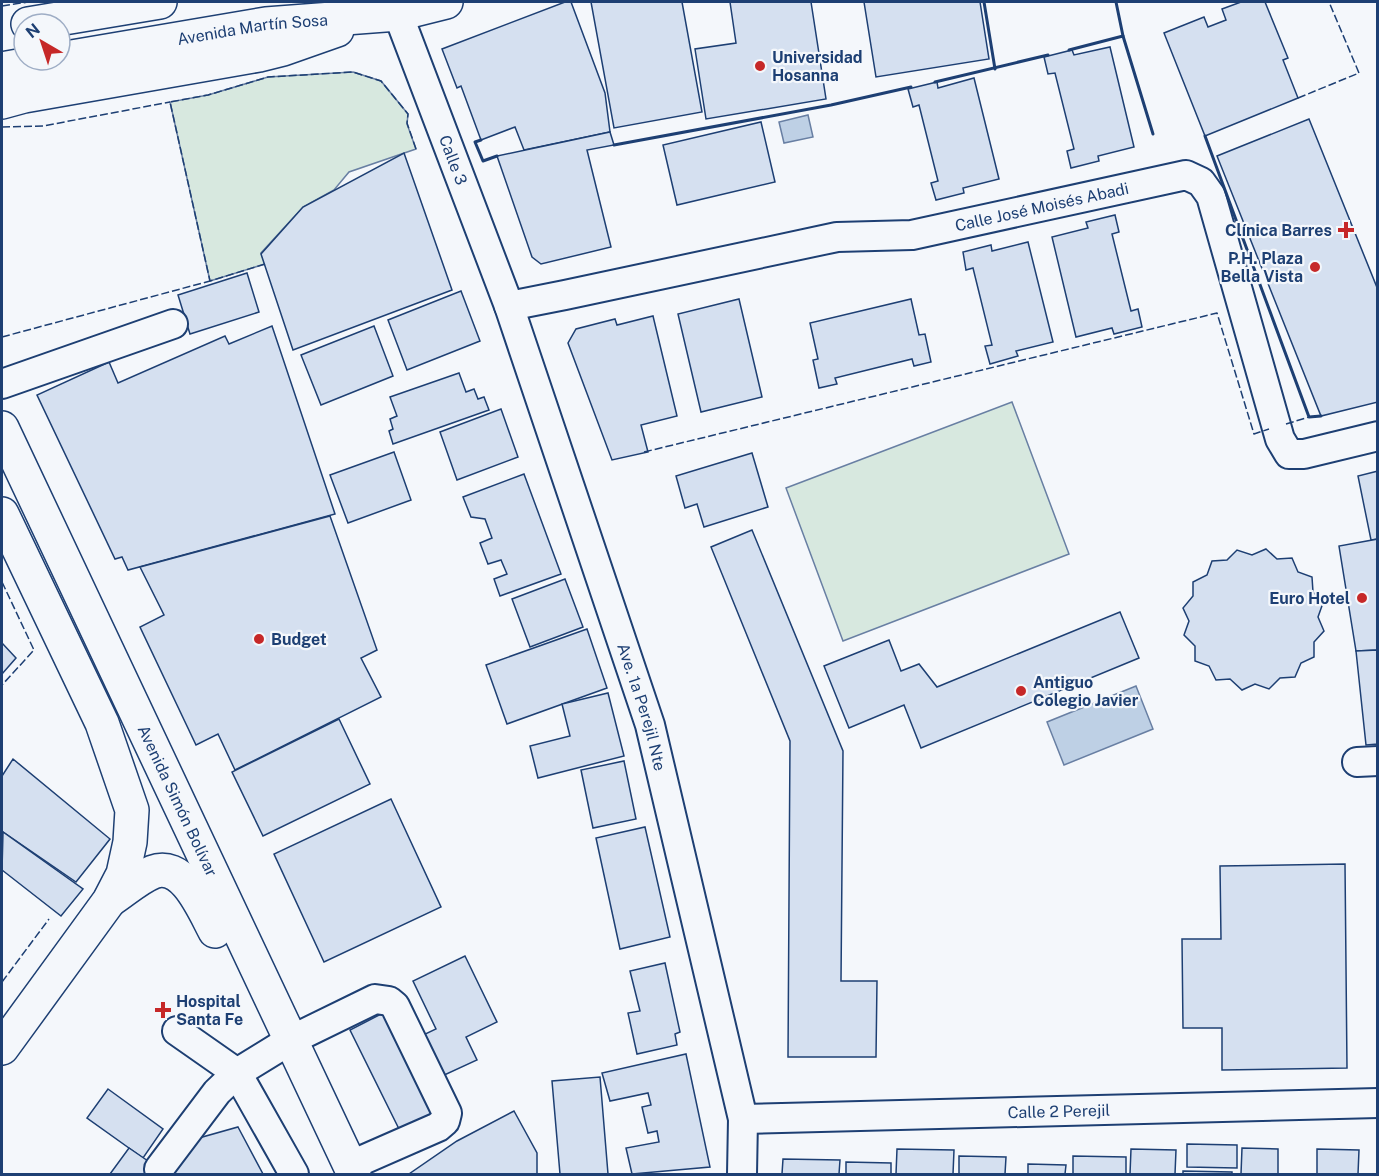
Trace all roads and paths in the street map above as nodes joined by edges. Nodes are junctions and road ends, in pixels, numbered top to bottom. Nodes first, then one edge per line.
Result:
1 (160, 2) edge
2 (315, 2) edge
3 (446, 2) edge
4 (398, 14) junction
5 (72, 16) edge
6 (363, 17) junction
7 (72, 57) edge
8 (2, 102) edge
9 (509, 306) junction
10 (173, 324) dead end
11 (2, 384) edge
12 (2, 428) edge
13 (1377, 436) edge
14 (2, 514) edge
15 (108, 901) junction
16 (177, 1031) dead end
17 (286, 1034) junction
18 (2, 1048) edge
19 (237, 1073) junction
20 (1377, 1103) edge
21 (742, 1119) junction
22 (159, 1169) dead end
23 (352, 1170) edge
24 (294, 1174) edge
25 (742, 1174) edge

1 - 5 main road
2 - 6 main road
3 - 4 main road, Avenida Martín Sosa
4 - 6 main road, Avenida Martín Sosa
4 - 9 street, Calle 3
6 - 7 main road, Avenida Martín Sosa
6 - 8 main road
9 - 13 street, Calle José Moisés Abadi
9 - 21 street, Ave. 1a Perejil Nte
10 - 11 street
12 - 17 main road, Avenida Simón Bolívar
14 - 15 main road
15 - 17 main road
15 - 18 main road
16 - 19 street
17 - 19 street
17 - 23 main road, Avenida Simón Bolívar
17 - 23 street
19 - 22 street
19 - 24 street
20 - 21 street, Calle 2 Perejil
21 - 25 street

